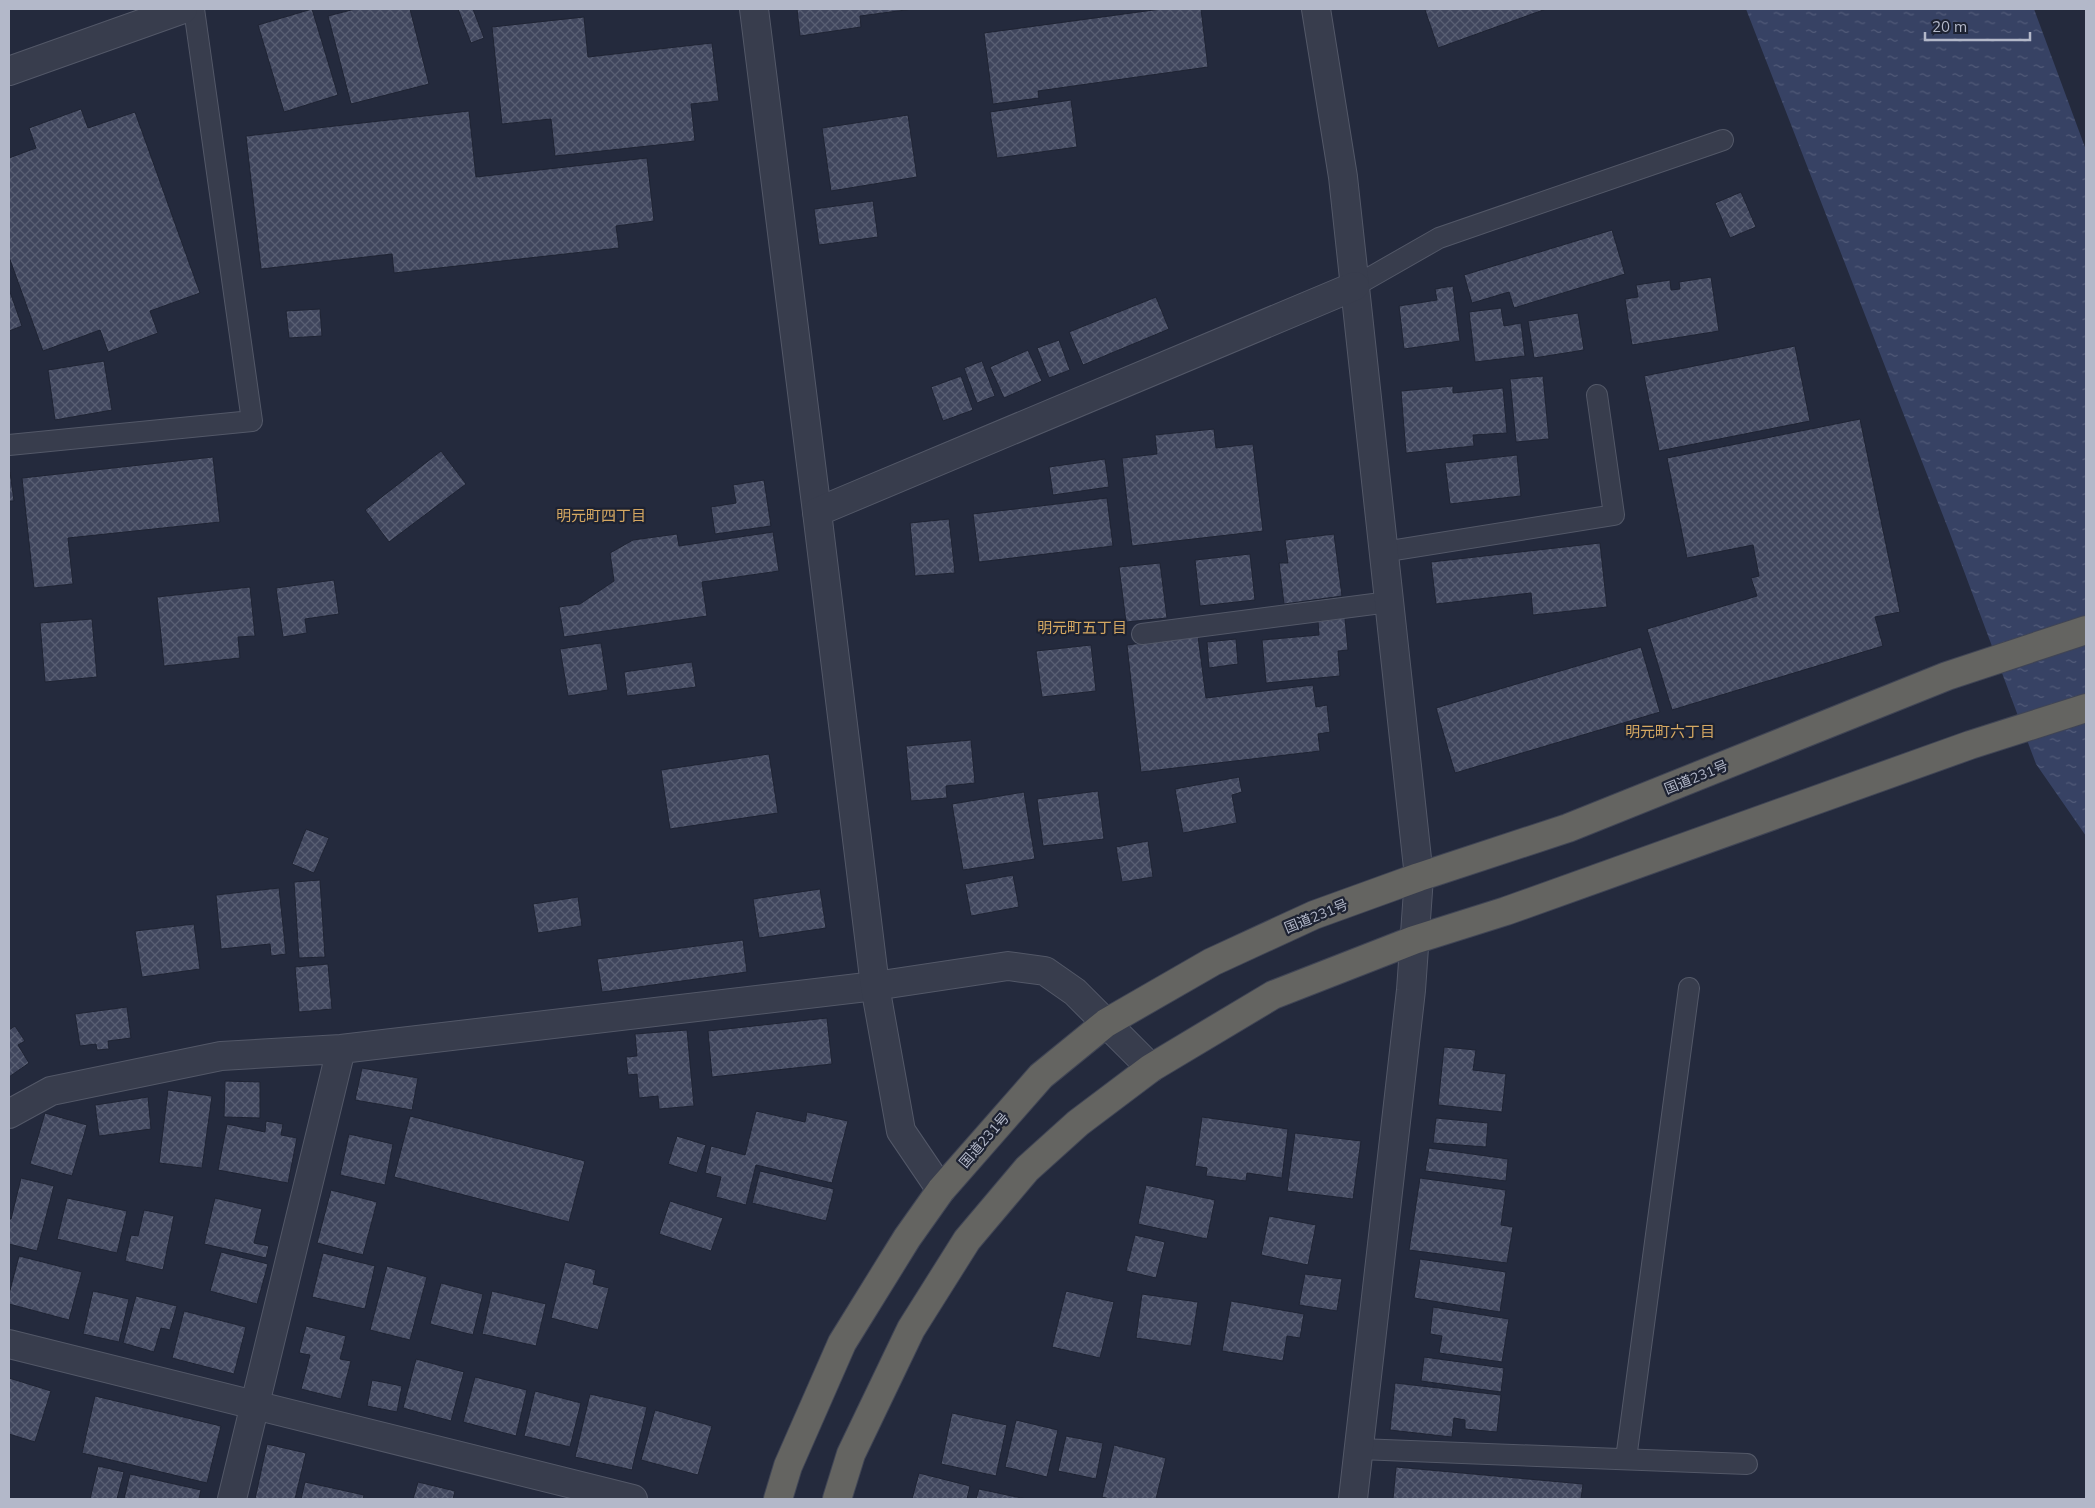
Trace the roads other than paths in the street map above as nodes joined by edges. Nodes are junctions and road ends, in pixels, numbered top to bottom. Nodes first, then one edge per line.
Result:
1 (183, 9) edge
2 (194, 9) edge
3 (754, 9) edge
4 (1316, 9) edge
5 (9, 71) edge
6 (1723, 140) dead end
7 (1355, 286) junction
8 (1597, 396) dead end
9 (9, 445) edge
10 (817, 512) junction
11 (1383, 552) junction
12 (1388, 602) junction
13 (2086, 630) edge
14 (1142, 634) dead end
15 (2086, 708) edge
16 (1419, 877) junction
17 (1414, 940) junction
18 (875, 986) junction
19 (1689, 988) dead end
20 (1106, 1023) junction
21 (341, 1049) junction
22 (1151, 1068) junction
23 (9, 1114) edge
24 (942, 1190) junction
25 (9, 1344) edge
26 (255, 1405) junction
27 (1359, 1449) junction
28 (1626, 1458) junction
29 (1747, 1464) dead end
30 (232, 1499) edge
31 (633, 1499) edge
32 (778, 1499) edge
33 (837, 1499) edge
34 (1353, 1499) edge

1 - 5 street
2 - 9 lane
3 - 10 street
4 - 7 street
6 - 7 lane
7 - 10 street
7 - 11 street
8 - 11 lane
10 - 18 street
11 - 12 street
12 - 14 lane
12 - 16 street
13 - 16 highway, 国道231号
15 - 17 highway
16 - 17 street
16 - 20 highway, 国道231号
17 - 22 highway
17 - 27 street
18 - 20 street
18 - 21 street
18 - 24 street
19 - 28 lane
20 - 22 street
20 - 24 highway, 国道231号
21 - 23 street
21 - 26 street
22 - 33 highway
24 - 32 highway, 国道231号
25 - 26 street
26 - 30 street
26 - 31 street
27 - 28 lane
27 - 34 street
28 - 29 lane

